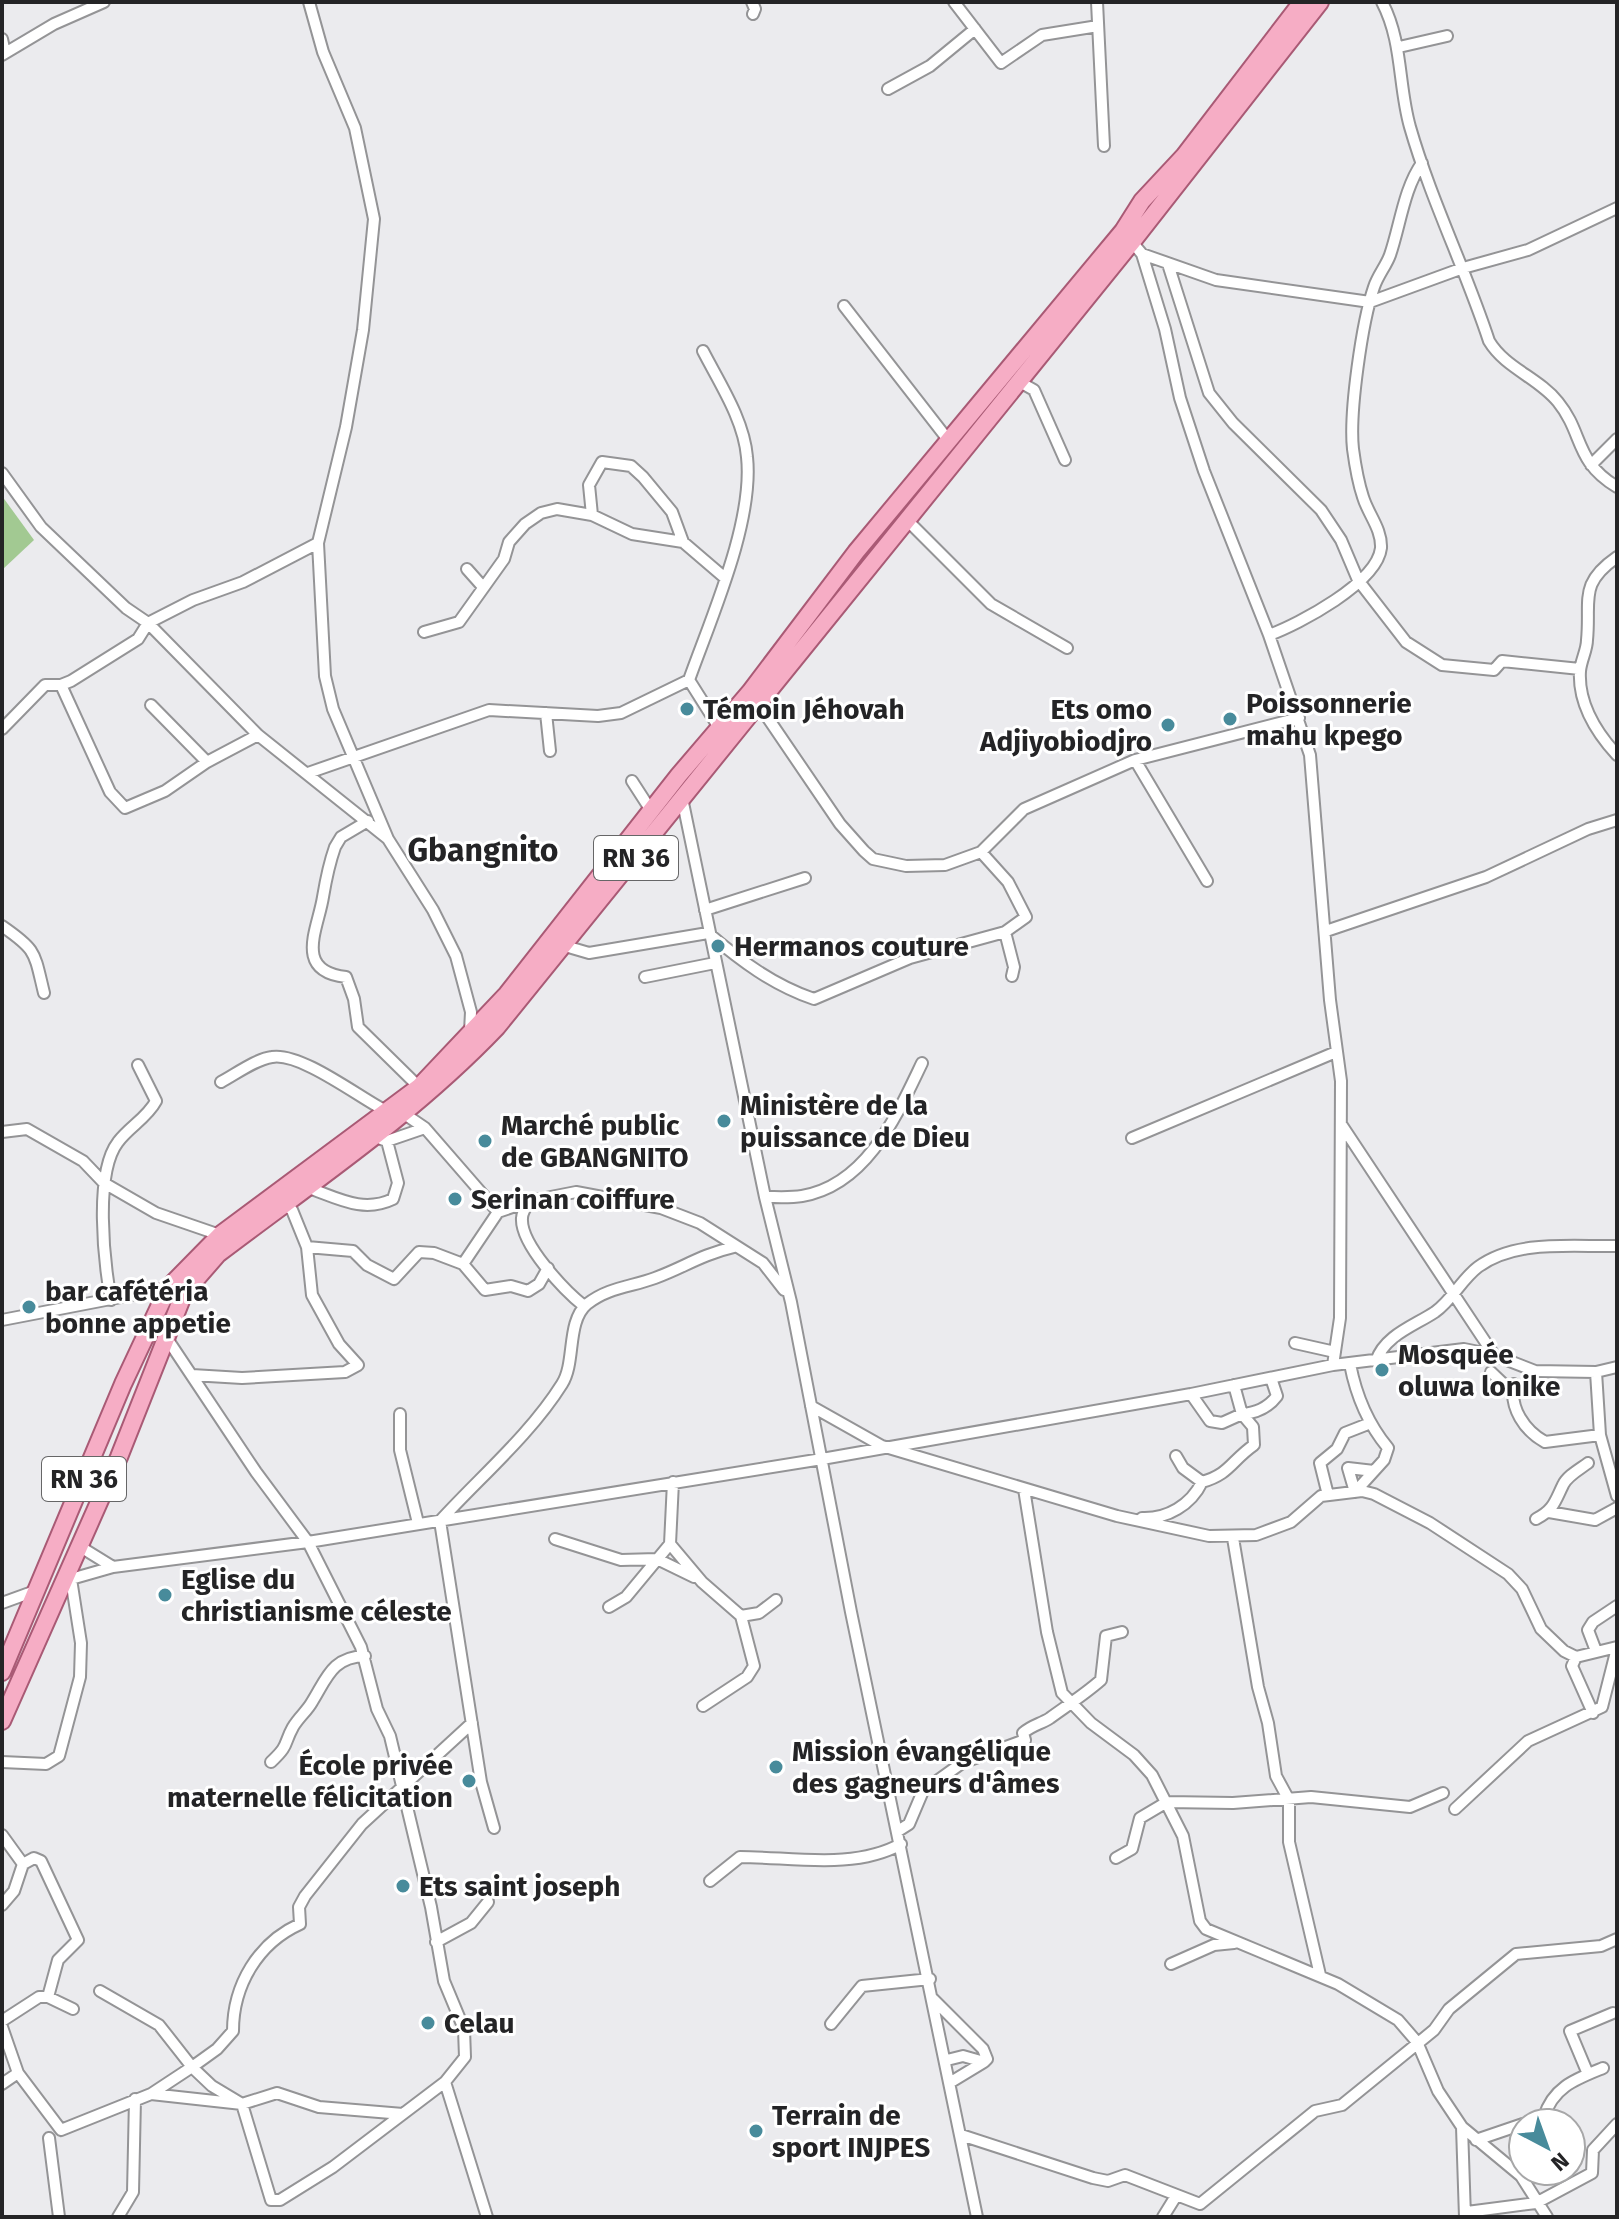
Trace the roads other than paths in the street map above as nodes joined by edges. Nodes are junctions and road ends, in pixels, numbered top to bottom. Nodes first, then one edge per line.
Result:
1 (104, 2) edge
2 (309, 2) edge
3 (752, 2) edge
4 (954, 2) edge
5 (1097, 2) edge
6 (1302, 2) edge
7 (1320, 2) edge
8 (1382, 2) edge
9 (753, 14) dead end
10 (1098, 26) junction
11 (975, 29) junction
12 (1447, 36) dead end
13 (2, 39) edge
14 (1399, 47) junction
15 (4, 54) edge
16 (888, 89) dead end
17 (1104, 146) dead end
18 (1422, 163) junction
19 (1617, 208) edge
20 (1137, 248) junction
21 (1168, 264) junction
22 (1463, 268) junction
23 (1370, 302) junction
24 (844, 306) dead end
25 (703, 351) dead end
26 (1018, 381) junction
27 (1617, 439) edge
28 (949, 441) junction
29 (1065, 460) dead end
30 (1591, 465) junction
31 (2, 473) edge
32 (1617, 487) edge
33 (592, 515) junction
34 (906, 519) junction
35 (683, 542) junction
36 (318, 543) junction
37 (1617, 557) edge
38 (467, 569) dead end
39 (725, 578) junction
40 (1358, 580) junction
41 (483, 587) junction
42 (148, 623) junction
43 (424, 632) dead end
44 (1269, 635) junction
45 (1067, 648) dead end
46 (1580, 669) junction
47 (689, 680) junction
48 (61, 685) junction
49 (151, 705) dead end
50 (759, 705) junction
51 (546, 713) junction
52 (1299, 718) junction
53 (718, 726) junction
54 (2, 729) edge
55 (258, 735) junction
56 (550, 751) dead end
57 (355, 755) junction
58 (1617, 755) edge
59 (1135, 760) junction
60 (207, 762) junction
61 (308, 773) junction
62 (632, 781) dead end
63 (682, 798) junction
64 (660, 815) junction
65 (1617, 820) edge
66 (368, 821) junction
67 (685, 823) junction
68 (388, 839) junction
69 (981, 852) junction
70 (805, 878) dead end
71 (1207, 881) dead end
72 (705, 910) junction
73 (2, 926) edge
74 (1326, 931) junction
75 (1005, 932) junction
76 (708, 933) junction
77 (565, 946) junction
78 (715, 963) junction
79 (1012, 976) dead end
80 (645, 977) dead end
81 (44, 993) dead end
82 (470, 1034) junction
83 (1336, 1052) junction
84 (922, 1063) dead end
85 (138, 1065) dead end
86 (221, 1082) dead end
87 (419, 1087) junction
88 (401, 1111) junction
89 (1341, 1124) junction
90 (425, 1128) junction
91 (2, 1132) edge
92 (1132, 1138) dead end
93 (382, 1139) junction
94 (104, 1183) junction
95 (306, 1187) junction
96 (765, 1197) junction
97 (530, 1201) junction
98 (284, 1204) junction
99 (498, 1212) junction
100 (220, 1235) junction
101 (1617, 1246) edge
102 (307, 1247) junction
103 (734, 1247) junction
104 (463, 1264) junction
105 (548, 1268) junction
106 (168, 1288) junction
107 (1454, 1293) junction
108 (111, 1300) junction
109 (791, 1302) junction
110 (584, 1306) junction
111 (2, 1320) edge
112 (166, 1336) junction
113 (1295, 1343) dead end
114 (1335, 1352) junction
115 (1494, 1355) junction
116 (1376, 1361) junction
117 (1350, 1364) junction
118 (1333, 1365) junction
119 (1617, 1367) edge
120 (1491, 1372) dead end
121 (1596, 1372) junction
122 (192, 1375) junction
123 (1271, 1378) junction
124 (1234, 1385) junction
125 (1191, 1394) junction
126 (811, 1406) junction
127 (400, 1414) dead end
128 (1242, 1414) junction
129 (1368, 1424) junction
130 (1600, 1435) junction
131 (882, 1446) junction
132 (1176, 1456) dead end
133 (822, 1459) junction
134 (1588, 1463) dead end
135 (1374, 1471) junction
136 (673, 1482) junction
137 (1202, 1482) junction
138 (1024, 1489) junction
139 (1355, 1492) junction
140 (1328, 1495) junction
141 (1617, 1496) edge
142 (1617, 1508) edge
143 (1549, 1512) junction
144 (1117, 1516) junction
145 (1163, 1517) junction
146 (1536, 1519) dead end
147 (440, 1521) junction
148 (418, 1523) junction
149 (1186, 1531) junction
150 (1233, 1538) junction
151 (555, 1539) dead end
152 (308, 1542) junction
153 (670, 1544) junction
154 (79, 1546) junction
155 (657, 1559) junction
156 (113, 1567) junction
157 (67, 1580) junction
158 (702, 1582) junction
159 (37, 1591) junction
160 (776, 1600) dead end
161 (2, 1603) edge
162 (1617, 1606) edge
163 (609, 1607) dead end
164 (741, 1616) junction
165 (1122, 1632) dead end
166 (1617, 1648) edge
167 (1596, 1651) junction
168 (365, 1656) junction
169 (1576, 1657) junction
170 (2, 1672) edge
171 (1072, 1703) junction
172 (703, 1706) dead end
173 (1593, 1713) junction
174 (2, 1721) edge
175 (472, 1723) junction
176 (2, 1762) edge
177 (271, 1762) dead end
178 (402, 1789) junction
179 (1443, 1793) dead end
180 (1289, 1800) junction
181 (1167, 1802) junction
182 (1455, 1809) dead end
183 (494, 1828) dead end
184 (898, 1831) junction
185 (2, 1835) edge
186 (901, 1844) junction
187 (1116, 1858) dead end
188 (23, 1864) junction
189 (710, 1881) dead end
190 (488, 1902) dead end
191 (2, 1905) edge
192 (1617, 1939) edge
193 (436, 1942) junction
194 (1240, 1943) junction
195 (1171, 1964) dead end
196 (1320, 1975) junction
197 (930, 1979) junction
198 (100, 1991) dead end
199 (48, 1997) junction
200 (933, 1999) junction
201 (73, 2009) dead end
202 (1613, 2013) dead end
203 (2, 2021) edge
204 (831, 2024) dead end
205 (2, 2027) edge
206 (1417, 2042) junction
207 (947, 2060) junction
208 (984, 2062) junction
209 (192, 2067) junction
210 (1603, 2068) dead end
211 (18, 2073) junction
212 (1588, 2074) junction
213 (445, 2082) junction
214 (951, 2082) junction
215 (2, 2084) edge
216 (151, 2094) junction
217 (135, 2099) junction
218 (242, 2104) junction
219 (1547, 2107) edge
220 (403, 2114) junction
221 (48, 2116) junction
222 (1617, 2124) edge
223 (1462, 2127) junction
224 (61, 2130) junction
225 (1507, 2130) edge
226 (961, 2135) junction
227 (49, 2138) junction
228 (1476, 2140) junction
229 (1176, 2196) junction
230 (1536, 2203) junction
231 (1466, 2215) edge
232 (59, 2217) edge
233 (118, 2217) edge
234 (487, 2217) edge
235 (977, 2217) edge
236 (1163, 2217) edge
237 (1547, 2217) edge

1 - 15 street
2 - 36 street
3 - 9 street
4 - 11 street
5 - 10 street
6 - 28 main road, RN 36
7 - 20 main road, RN 36
8 - 14 street
10 - 11 street
10 - 17 street
11 - 16 street
12 - 14 street
13 - 15 street
14 - 18 street
18 - 22 street
18 - 23 street
19 - 22 street
20 - 21 street
20 - 26 main road, RN 36
20 - 44 street
21 - 23 street
21 - 40 street
22 - 23 street
22 - 30 street
23 - 40 street
24 - 28 street
25 - 39 street
26 - 29 street
26 - 34 main road, RN 36
27 - 30 street
28 - 53 main road, RN 36
30 - 32 street
31 - 42 street
33 - 35 street
33 - 35 street
33 - 41 street
34 - 45 street
34 - 50 main road, RN 36
35 - 39 street
36 - 42 street
36 - 57 street
37 - 46 street
38 - 41 street
39 - 47 street
40 - 44 street
40 - 46 street
41 - 43 street
42 - 48 street
42 - 55 street
44 - 52 street
46 - 58 street
47 - 51 street
47 - 53 street
48 - 54 street
48 - 60 street
49 - 60 street
50 - 63 main road, RN 36
50 - 69 street
51 - 56 street
51 - 57 street
52 - 59 street
52 - 74 street
53 - 64 main road, RN 36
55 - 60 street
55 - 61 street
57 - 61 street
57 - 68 street
59 - 69 street
59 - 71 street
61 - 66 street
62 - 64 street
63 - 64 main road, RN 36
63 - 67 street
64 - 67 street
64 - 77 main road, RN 36
64 - 82 main road, RN 36
65 - 74 street
66 - 68 street
66 - 87 street
67 - 72 street
68 - 82 street
69 - 75 street
70 - 72 street
72 - 76 street
73 - 81 street
74 - 83 street
75 - 76 street
75 - 79 street
76 - 77 street
76 - 78 street
77 - 88 main road, RN 36
78 - 80 street
78 - 96 street
82 - 87 main road, RN 36
83 - 89 street
83 - 92 street
84 - 96 street
85 - 94 street
86 - 88 street
87 - 88 main road, RN 36
88 - 90 street
88 - 93 main road, RN 36
88 - 100 main road, RN 36
89 - 107 street
89 - 114 street
90 - 93 street
90 - 99 street
91 - 94 street
93 - 95 main road, RN 36
93 - 95 street
94 - 100 street
94 - 108 street
95 - 98 main road, RN 36
96 - 109 street
97 - 99 street
97 - 103 street
97 - 105 street
98 - 102 street
98 - 112 main road, RN 36
99 - 104 street
100 - 106 main road, RN 36
101 - 107 street
102 - 104 street
102 - 122 street
103 - 109 street
103 - 110 street
104 - 105 street
105 - 110 street
106 - 108 street
106 - 159 main road, RN 36
107 - 115 street
107 - 116 street
108 - 111 street
109 - 126 street
110 - 147 street
112 - 122 street
112 - 154 main road, RN 36
113 - 114 street
114 - 118 street
115 - 116 street
115 - 121 street
116 - 117 street
117 - 118 street
117 - 129 street
118 - 123 street
119 - 121 street
120 - 130 street
121 - 130 street
122 - 152 street
123 - 124 street
123 - 128 street
124 - 125 street
124 - 128 street
125 - 128 street
125 - 131 street
126 - 131 street
126 - 133 street
127 - 148 street
128 - 137 street
129 - 135 street
129 - 140 street
130 - 141 street
131 - 133 street
131 - 138 street
132 - 137 street
133 - 136 street
133 - 184 street
134 - 143 street
135 - 139 street
135 - 139 street
136 - 147 street
136 - 153 street
137 - 145 street
138 - 144 street
138 - 171 street
139 - 140 street
139 - 169 street
140 - 150 street
142 - 143 street
143 - 146 street
144 - 145 street
144 - 149 street
145 - 149 street
147 - 148 street
147 - 175 street
148 - 152 street
149 - 150 street
150 - 180 street
151 - 155 street
152 - 156 street
152 - 168 street
153 - 155 street
153 - 158 street
154 - 156 street
154 - 157 main road, RN 36
155 - 158 street
155 - 163 street
156 - 157 street
157 - 174 main road, RN 36
157 - 176 street
158 - 164 street
159 - 161 street
159 - 170 main road, RN 36
160 - 164 street
162 - 167 street
164 - 172 street
165 - 171 street
166 - 167 street
166 - 173 street
167 - 169 street
168 - 177 street
168 - 178 street
169 - 173 street
171 - 181 street
171 - 184 street
173 - 182 street
175 - 178 street
175 - 183 street
178 - 193 street
178 - 209 street
179 - 180 street
180 - 181 street
180 - 196 street
181 - 187 street
181 - 194 street
184 - 186 street
185 - 188 street
186 - 189 street
186 - 197 street
188 - 191 street
188 - 199 street
190 - 193 street
192 - 206 street
193 - 213 street
194 - 195 street
194 - 196 street
196 - 206 street
197 - 200 street
197 - 204 street
198 - 209 street
199 - 201 street
199 - 203 street
200 - 207 street
200 - 208 street
202 - 212 street
205 - 211 street
206 - 223 street
206 - 229 street
207 - 208 street
207 - 214 street
208 - 214 street
209 - 216 street
209 - 218 street
210 - 212 street
211 - 215 street
211 - 221 street
212 - 219 street
213 - 220 street
213 - 234 street
214 - 226 street
216 - 217 street
216 - 218 street
217 - 224 street
217 - 233 street
218 - 220 street
218 - 220 street
221 - 224 street
221 - 227 street
222 - 230 street
223 - 228 street
223 - 231 street
224 - 227 street
225 - 228 street
226 - 229 street
226 - 235 street
227 - 232 street
228 - 230 street
229 - 236 street
230 - 231 street
230 - 237 street

